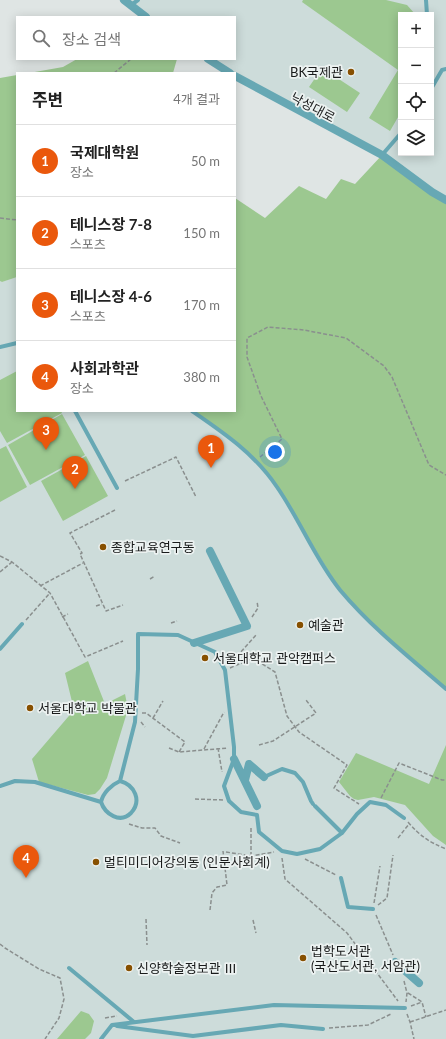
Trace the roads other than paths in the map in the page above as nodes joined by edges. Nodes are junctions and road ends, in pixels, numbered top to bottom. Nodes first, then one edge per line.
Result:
1 (124, 0) edge
2 (138, 0) edge
3 (426, 0) edge
4 (131, 6) junction
5 (427, 12) edge
6 (145, 16) edge
7 (210, 60) edge
8 (446, 69) edge
9 (228, 72) edge
10 (236, 77) edge
11 (434, 84) edge
12 (398, 136) edge
13 (382, 155) junction
14 (446, 200) edge
15 (16, 342) edge
16 (0, 347) edge
17 (76, 412) edge
18 (193, 412) edge
19 (117, 488) dead end
20 (210, 551) dead end
21 (22, 624) road end
22 (194, 643) junction
23 (0, 649) edge
24 (446, 690) edge
25 (234, 759) junction
26 (264, 777) joint
27 (245, 780) junction
28 (120, 782) junction
29 (0, 786) edge
30 (101, 802) junction
31 (257, 806) dead end
32 (404, 818) road end
33 (342, 834) junction
34 (341, 878) road end
35 (374, 909) road end
36 (395, 962) road end
37 (69, 968) dead end
38 (419, 983) dead end
39 (405, 1008) road end
40 (134, 1022) junction
41 (112, 1025) junction
42 (323, 1029) road end
43 (194, 1038) edge
44 (101, 1039) edge

1 - 4 lane
2 - 4 lane
3 - 5 lane
4 - 6 lane
7 - 9 lane
8 - 11 lane
10 - 13 lane, 낙성대로
12 - 13 lane
13 - 14 lane, 낙성대로
15 - 16 lane
17 - 19 lane
18 - 24 lane
20 - 22 street
21 - 23 lane
22 - 25 lane
22 - 28 lane
25 - 27 street
25 - 33 lane
26 - 27 street
26 - 33 lane
27 - 31 street
28 - 30 lane
28 - 30 lane
29 - 30 lane
32 - 33 lane
34 - 35 lane
36 - 38 street
37 - 40 lane
39 - 40 lane
40 - 41 lane
41 - 43 lane
41 - 44 lane
42 - 43 lane

